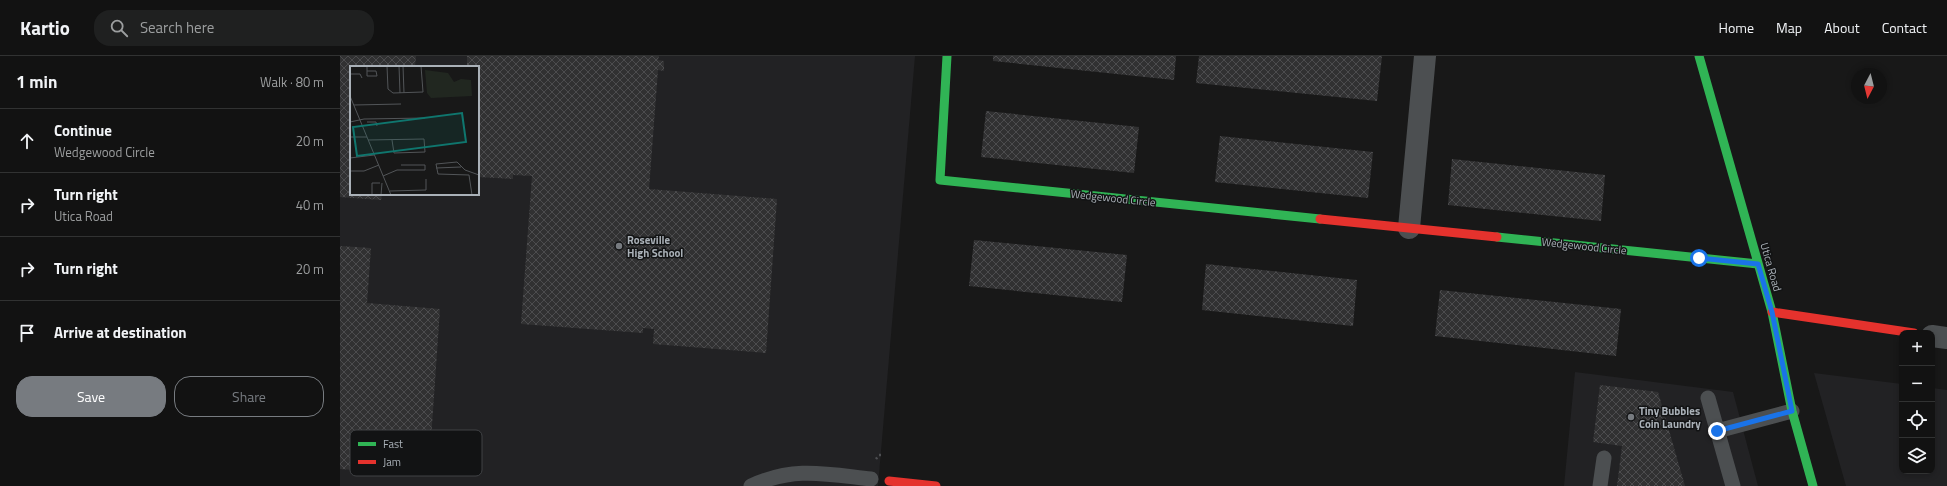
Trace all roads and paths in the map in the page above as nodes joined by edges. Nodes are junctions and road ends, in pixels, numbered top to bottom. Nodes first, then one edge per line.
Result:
1 (947, 56) edge
2 (1425, 56) edge
3 (1699, 56) edge
4 (1409, 228) junction
5 (1758, 264) junction
6 (1772, 312) junction
7 (1899, 331) edge
8 (1935, 336) edge
9 (1947, 338) edge
10 (1708, 398) dead end
11 (1792, 411) junction
12 (1717, 431) junction
13 (1604, 458) dead end
14 (871, 479) dead end
15 (889, 481) dead end
16 (751, 486) edge
17 (936, 486) edge
18 (1600, 486) edge
19 (1732, 486) edge
20 (1812, 486) edge

1 - 4 street, Wedgewood Circle
2 - 4 street
3 - 5 street, Utica Road
4 - 5 street, Wedgewood Circle
5 - 6 street, Utica Road
6 - 7 street
6 - 11 street, Utica Road
8 - 9 street
10 - 12 lane
11 - 12 lane
11 - 20 street, Utica Road
12 - 19 lane
13 - 18 lane
14 - 16 lane
15 - 17 street

